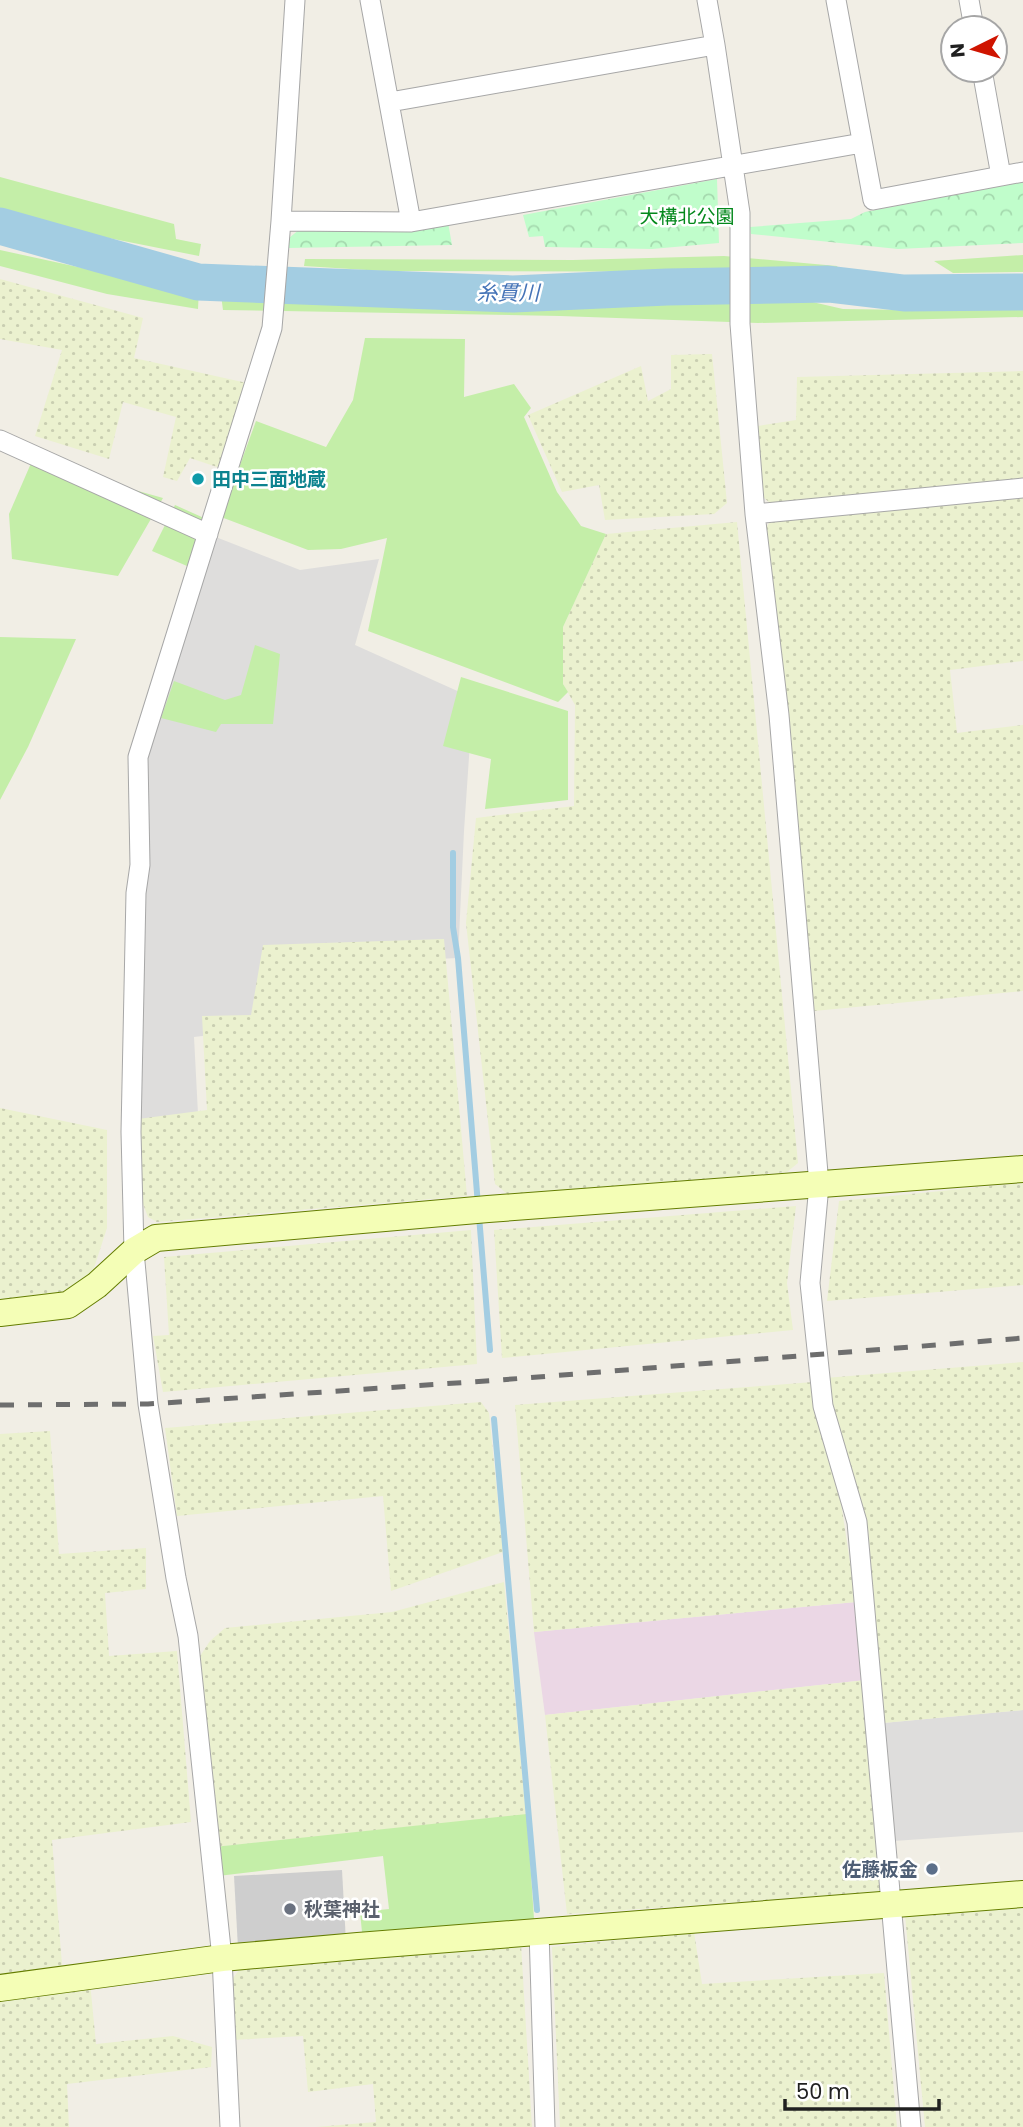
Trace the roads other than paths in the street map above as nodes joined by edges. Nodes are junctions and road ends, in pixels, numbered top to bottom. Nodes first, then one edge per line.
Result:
1 (295, 0) edge
2 (370, 0) edge
3 (707, 0) edge
4 (836, 0) edge
5 (715, 45) junction
6 (985, 84) edge
7 (390, 102) junction
8 (862, 143) junction
9 (734, 166) junction
10 (1023, 172) edge
11 (1001, 176) junction
12 (281, 221) junction
13 (411, 222) junction
14 (0, 440) edge
15 (1023, 488) edge
16 (755, 514) junction
17 (208, 534) junction
18 (1023, 1169) edge
19 (819, 1185) junction
20 (134, 1251) junction
21 (0, 1313) edge
22 (1023, 1894) edge
23 (889, 1905) junction
24 (539, 1931) junction
25 (222, 1958) junction
26 (0, 1988) edge
27 (230, 2127) edge
28 (545, 2127) edge
29 (911, 2127) edge

1 - 12 street
2 - 7 street
3 - 5 street
4 - 8 street
5 - 7 street
5 - 9 street
6 - 11 street
7 - 13 street
8 - 9 street
8 - 11 street
9 - 13 street
9 - 16 street
10 - 11 street
12 - 13 street
12 - 17 street
14 - 17 street
15 - 16 street
16 - 19 street
17 - 20 street
18 - 19 street
19 - 20 street
19 - 23 street
20 - 21 street
20 - 25 street
22 - 23 street
23 - 24 street
23 - 29 street
24 - 25 street
24 - 28 street
25 - 26 street
25 - 27 street

